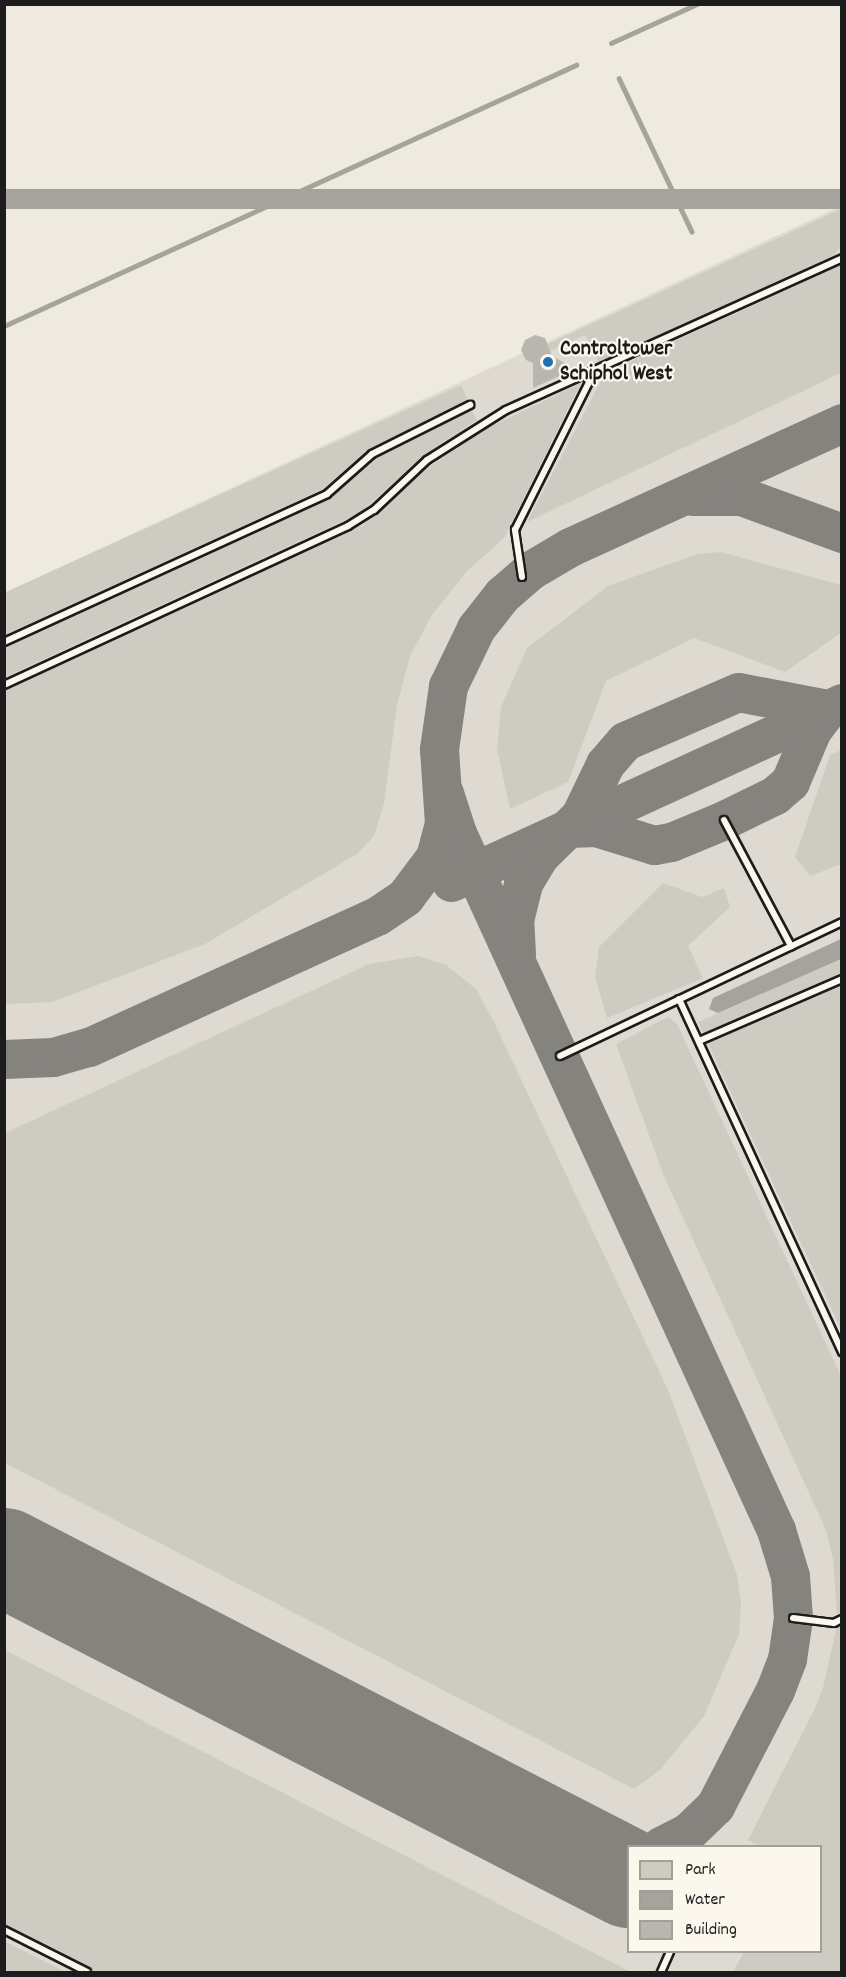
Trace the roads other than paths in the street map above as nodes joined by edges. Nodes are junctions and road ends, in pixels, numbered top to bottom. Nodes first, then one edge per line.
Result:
1 (842, 258) edge
2 (595, 372) junction
3 (470, 405) dead end
4 (522, 577) dead end
5 (4, 642) edge
6 (4, 685) edge
7 (724, 820) dead end
8 (842, 922) edge
9 (791, 946) junction
10 (842, 979) edge
11 (679, 999) junction
12 (699, 1041) junction
13 (560, 1056) dead end
14 (842, 1352) edge
15 (793, 1618) dead end
16 (842, 1619) edge
17 (4, 1930) edge
18 (670, 1953) edge
19 (87, 1972) edge
20 (661, 1972) edge

1 - 2 lane
2 - 4 lane
2 - 6 lane
3 - 5 lane
7 - 9 lane
8 - 9 lane
9 - 11 lane
10 - 12 lane
11 - 12 lane
11 - 13 lane
12 - 14 lane
15 - 16 lane
17 - 19 lane
18 - 20 lane

